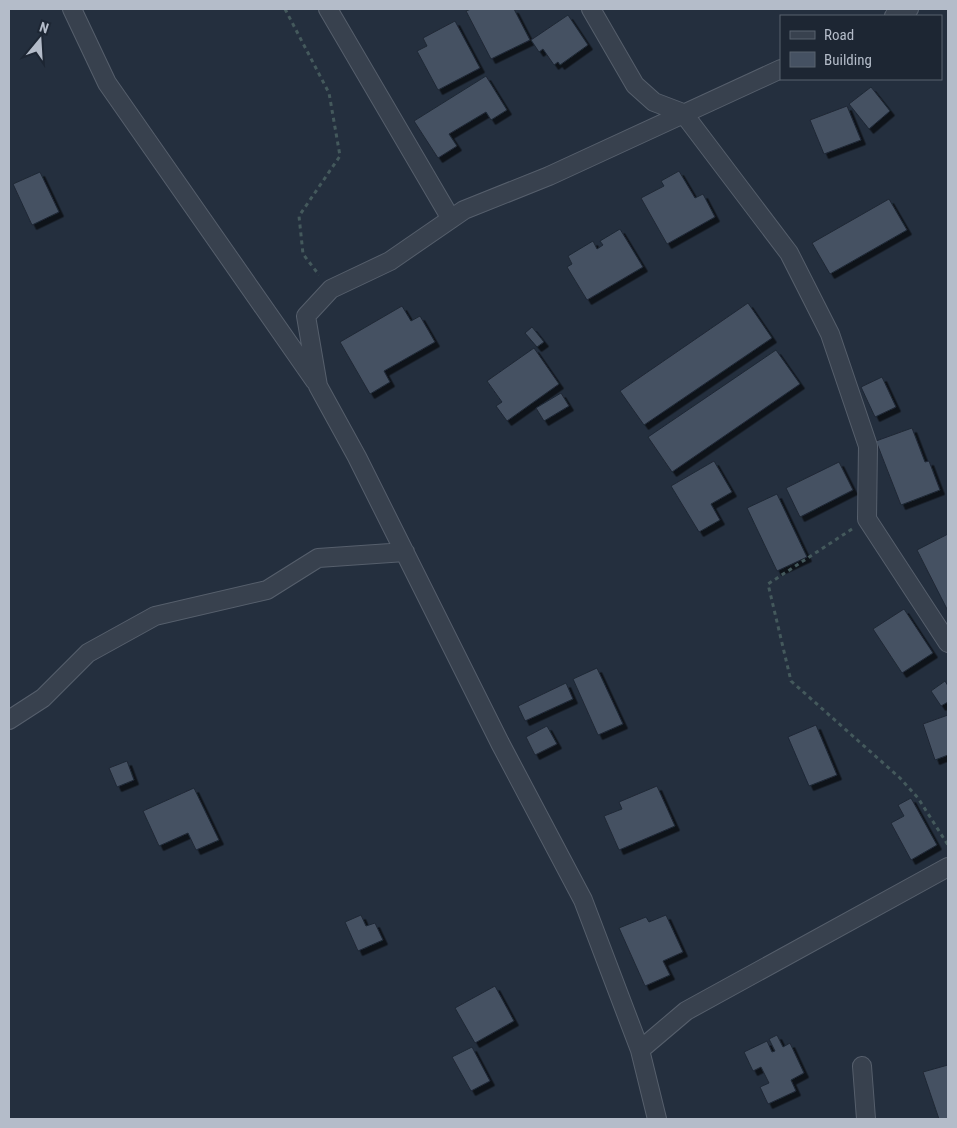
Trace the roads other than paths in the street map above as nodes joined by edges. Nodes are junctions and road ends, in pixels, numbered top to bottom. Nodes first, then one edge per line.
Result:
1 (72, 9) edge
2 (328, 9) edge
3 (591, 9) edge
4 (909, 9) edge
5 (896, 15) edge
6 (780, 69) edge
7 (683, 113) junction
8 (452, 219) junction
9 (318, 386) junction
10 (405, 552) junction
11 (948, 643) edge
12 (9, 720) edge
13 (948, 867) edge
14 (640, 1050) junction
15 (862, 1066) dead end
16 (657, 1119) edge
17 (866, 1119) edge

1 - 9 street
2 - 8 street
3 - 7 street
4 - 5 street
6 - 7 street
7 - 8 street
7 - 11 street
8 - 9 street
9 - 10 street
10 - 12 street
10 - 14 street
13 - 14 street
14 - 16 street
15 - 17 street

